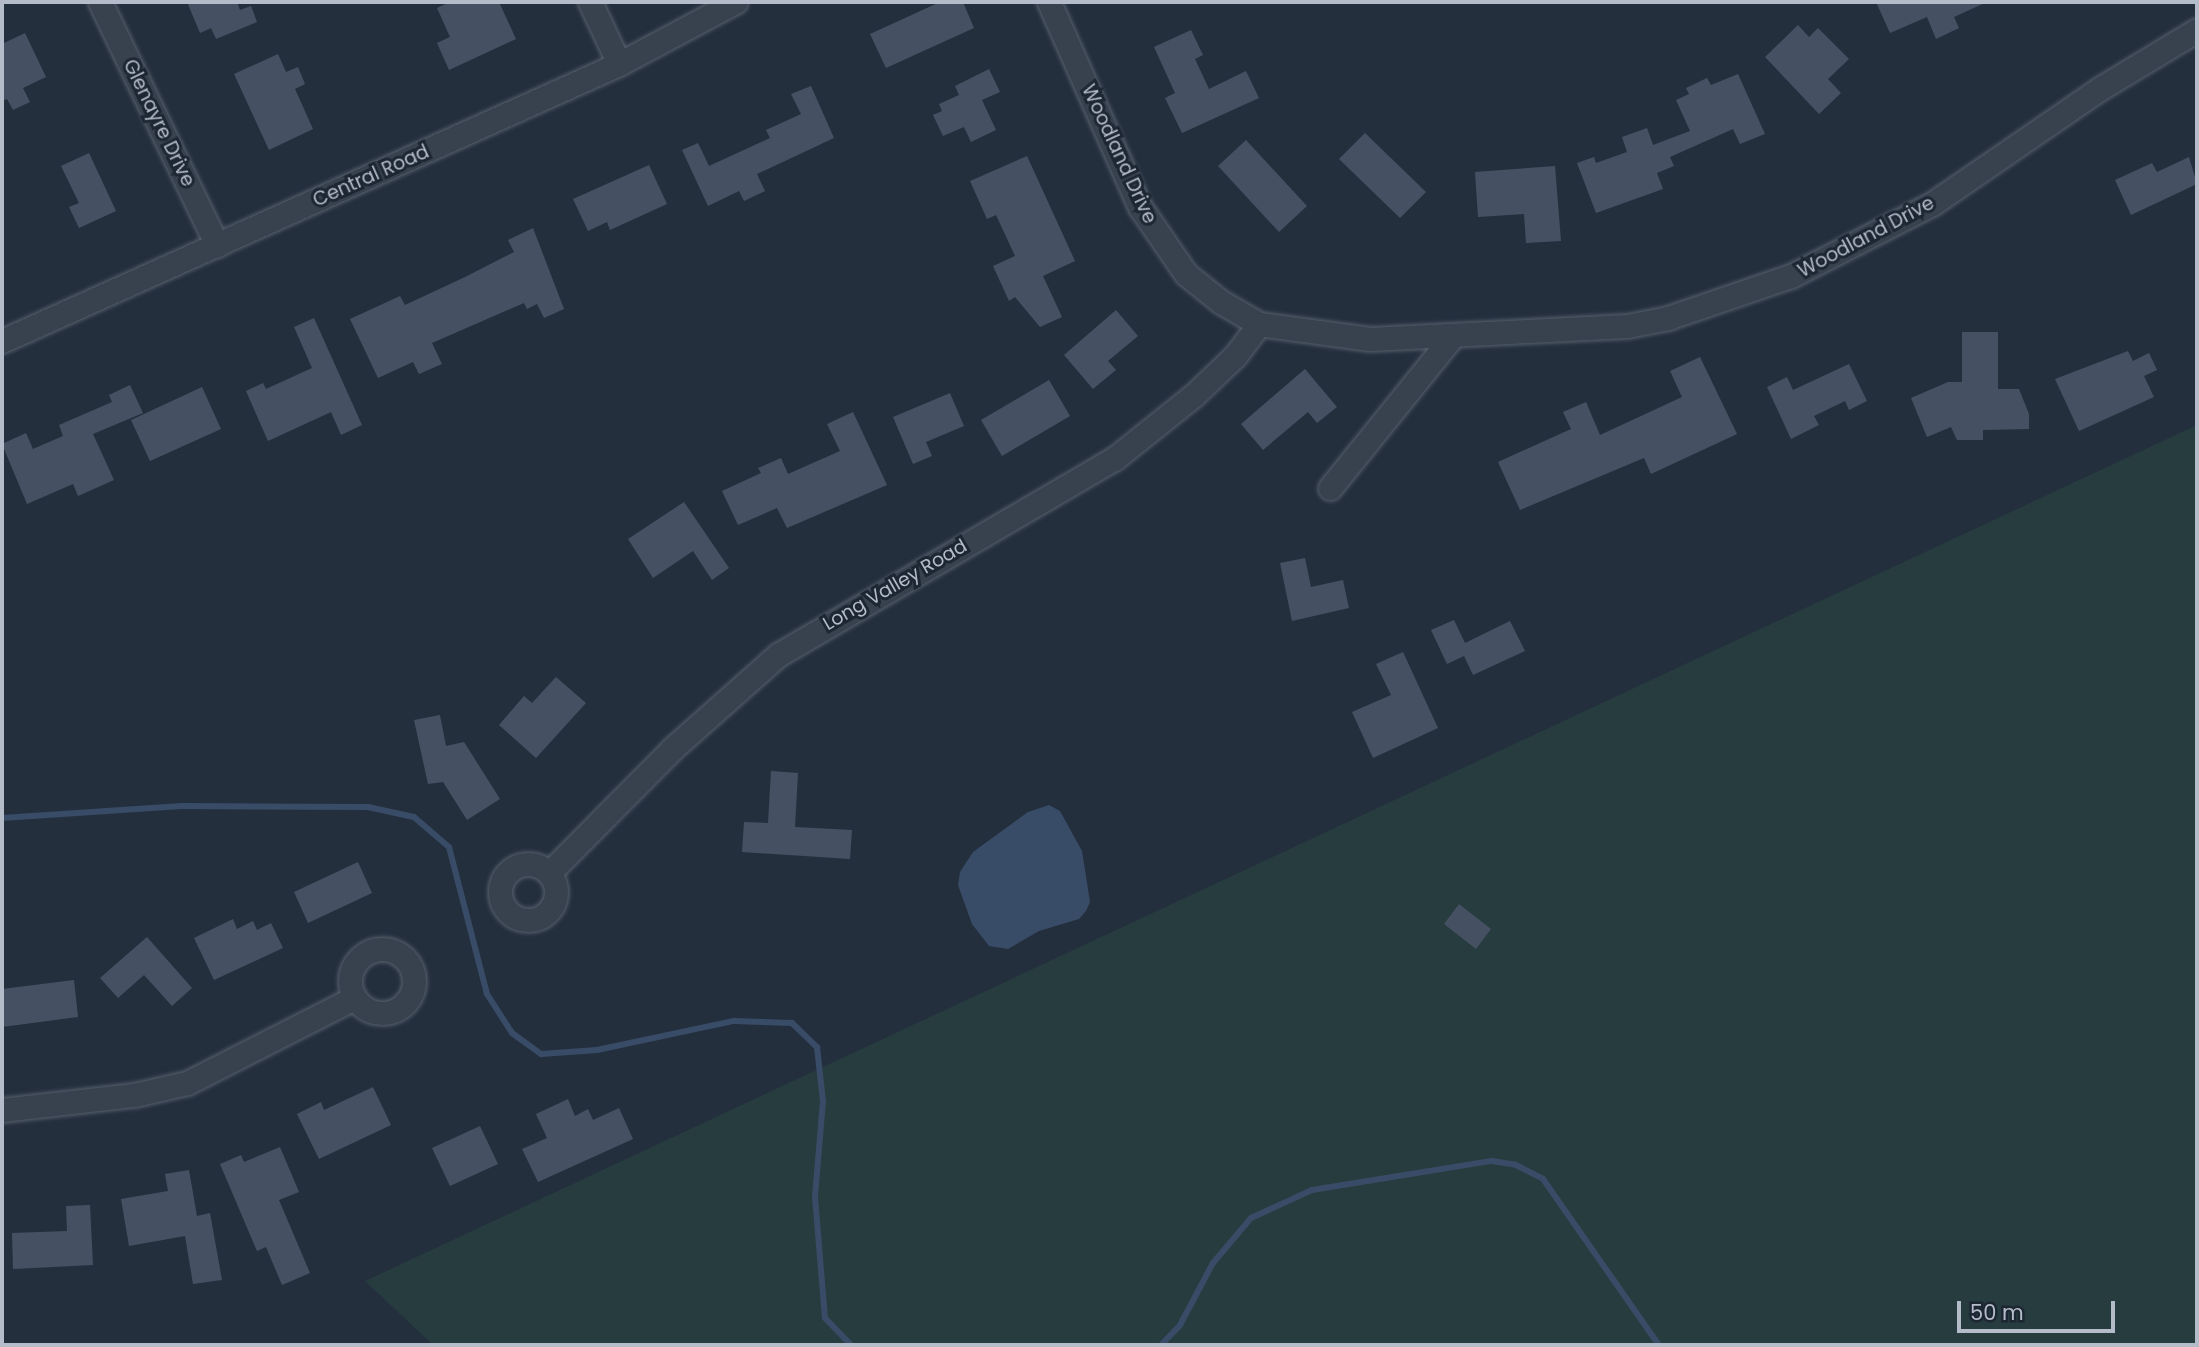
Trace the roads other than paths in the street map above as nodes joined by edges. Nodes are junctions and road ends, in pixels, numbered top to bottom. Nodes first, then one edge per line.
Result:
1 (100, 2) edge
2 (590, 2) edge
3 (735, 2) edge
4 (1049, 2) edge
5 (2197, 30) edge
6 (619, 64) junction
7 (217, 245) junction
8 (1259, 324) junction
9 (1451, 338) junction
10 (2, 341) edge
11 (1330, 488) dead end
12 (550, 873) dead end
13 (354, 998) dead end
14 (2, 1110) edge

1 - 7 street, Glenayre Drive
2 - 6 street
3 - 6 street, Central Road
4 - 8 street, Woodland Drive
5 - 9 street, Woodland Drive
6 - 7 street, Central Road
7 - 10 street, Central Road
8 - 9 street, Woodland Drive
8 - 12 street, Long Valley Road
9 - 11 street
13 - 14 street

